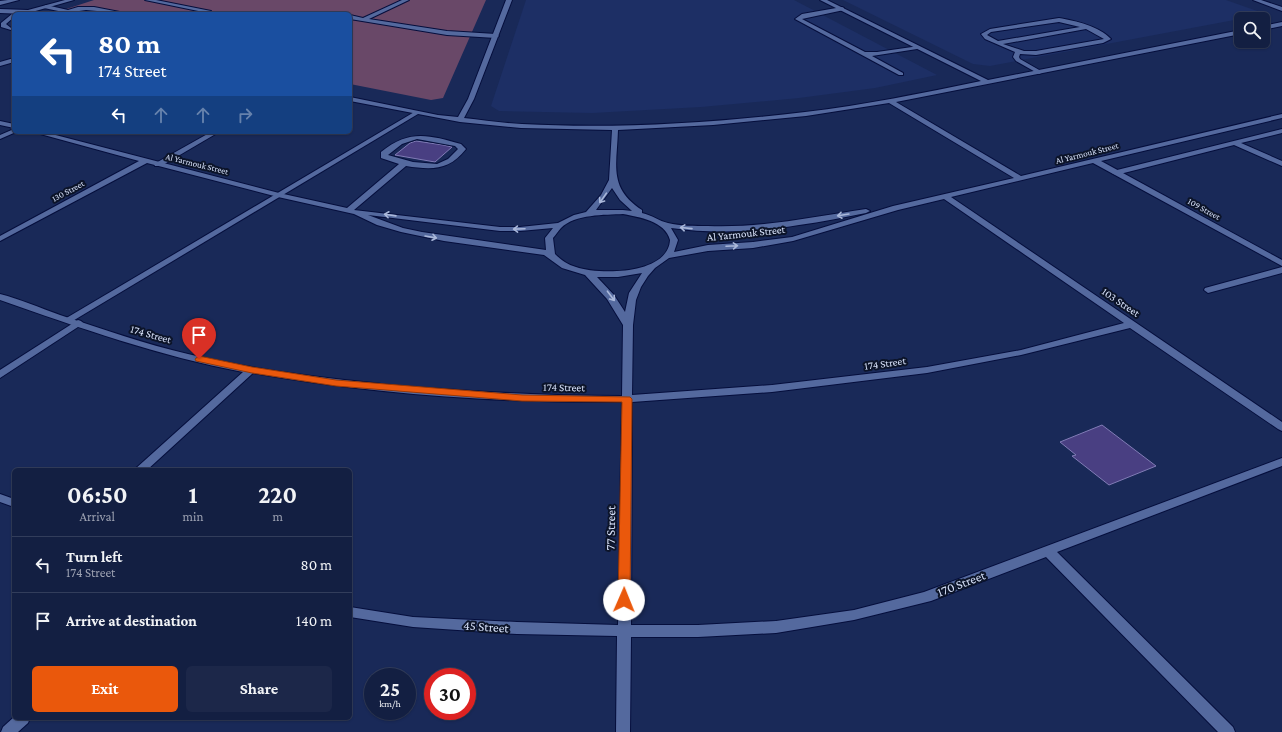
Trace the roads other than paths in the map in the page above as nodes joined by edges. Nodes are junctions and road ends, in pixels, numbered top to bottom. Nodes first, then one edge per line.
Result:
1 (16, 0) edge
2 (71, 0) edge
3 (148, 0) edge
4 (406, 0) edge
5 (509, 0) edge
6 (823, 0) edge
7 (1256, 0) edge
8 (0, 3) edge
9 (46, 7) junction
10 (842, 9) junction
11 (1282, 9) edge
12 (32, 10) junction
13 (0, 11) edge
14 (208, 11) dead end
15 (26, 12) edge
16 (62, 12) edge
17 (68, 12) edge
18 (116, 12) edge
19 (12, 16) edge
20 (12, 17) edge
21 (352, 17) edge
22 (0, 19) edge
23 (364, 19) junction
24 (1282, 24) edge
25 (1086, 27) junction
26 (1270, 27) edge
27 (0, 28) edge
28 (11, 30) edge
29 (1234, 33) edge
30 (496, 36) junction
31 (997, 43) junction
32 (917, 47) junction
33 (1018, 52) junction
34 (864, 54) junction
35 (12, 61) edge
36 (0, 64) edge
37 (1040, 72) junction
38 (901, 74) dead end
39 (987, 82) junction
40 (352, 100) edge
41 (890, 101) junction
42 (416, 113) junction
43 (1282, 116) edge
44 (460, 120) junction
45 (0, 123) edge
46 (12, 126) edge
47 (615, 128) junction
48 (1282, 131) edge
49 (12, 132) edge
50 (44, 134) edge
51 (212, 134) edge
52 (0, 137) edge
53 (1234, 143) junction
54 (145, 160) junction
55 (1096, 161) junction
56 (406, 162) junction
57 (158, 164) junction
58 (1282, 164) edge
59 (1116, 173) junction
60 (1021, 179) junction
61 (613, 180) junction
62 (278, 195) junction
63 (946, 197) junction
64 (896, 208) junction
65 (351, 211) junction
66 (590, 213) junction
67 (644, 215) junction
68 (558, 225) junction
69 (664, 225) junction
70 (0, 239) edge
71 (551, 255) junction
72 (666, 256) junction
73 (1282, 263) edge
74 (651, 267) junction
75 (1282, 270) edge
76 (588, 273) junction
77 (1208, 290) dead end
78 (0, 297) edge
79 (73, 321) junction
80 (1133, 324) junction
81 (628, 325) junction
82 (252, 370) junction
83 (0, 375) edge
84 (627, 399) junction
85 (1282, 427) edge
86 (1282, 462) edge
87 (142, 468) edge
88 (0, 498) edge
89 (12, 502) edge
90 (1048, 551) junction
91 (352, 612) edge
92 (624, 631) junction
93 (21, 720) edge
94 (8, 732) edge
95 (623, 732) edge
96 (1228, 732) edge

1 - 8 street
2 - 9 street
3 - 14 street
4 - 23 street
5 - 30 street
6 - 10 street
7 - 11 street
9 - 12 street
9 - 16 street
10 - 32 street
10 - 34 street
12 - 13 street
12 - 15 street
17 - 18 street
19 - 22 street
20 - 28 street
21 - 23 street
23 - 30 street
24 - 26 street
25 - 31 street
25 - 31 street
25 - 33 street
27 - 28 street
29 - 37 street
30 - 44 street
31 - 33 street
32 - 34 street
32 - 39 street
33 - 37 street
34 - 38 street
35 - 36 street
37 - 39 street
39 - 41 street
40 - 42 street
41 - 47 street
41 - 60 street
42 - 44 street
42 - 62 street
43 - 55 street, Al Yarmouk Street
44 - 47 street
45 - 46 street
47 - 61 street
48 - 53 street
49 - 52 street
50 - 54 street, Al Yarmouk Street
51 - 57 street
53 - 58 street
53 - 59 street
54 - 57 street, Al Yarmouk Street
54 - 70 street, 130 Street
55 - 59 street, 109 Street
55 - 60 street, Al Yarmouk Street
56 - 56 street
56 - 65 street
57 - 62 street, Al Yarmouk Street
59 - 73 street, 109 Street
60 - 63 street, Al Yarmouk Street
61 -> 66 street
61 - 67 street
62 - 65 street, Al Yarmouk Street
62 - 79 street
63 - 64 street, Al Yarmouk Street
63 - 80 street, 103 Street
64 -> 69 street, Al Yarmouk Street
72 -> 64 street, Al Yarmouk Street
68 -> 65 street, Al Yarmouk Street
65 -> 71 street, Al Yarmouk Street
66 - 67 street, Al Yarmouk Street
66 - 68 street, Al Yarmouk Street
67 - 69 street
68 - 71 street
69 - 72 street
71 - 76 street
72 - 74 street
74 - 76 street
74 - 81 street, 77 Street
75 - 77 street
76 -> 81 street, 77 Street
78 - 79 street, 174 Street
79 - 82 street, 174 Street
79 - 83 street
80 - 84 street, 174 Street
80 - 85 street, 103 Street
81 - 84 street, 77 Street
82 - 84 street, 174 Street
82 - 87 street
84 - 92 street, 77 Street
86 - 90 street, 170 Street
88 - 89 street
90 - 92 street, 170 Street
90 - 96 street
91 - 92 street, 45 Street
92 - 95 street, 77 Street
93 - 94 street

